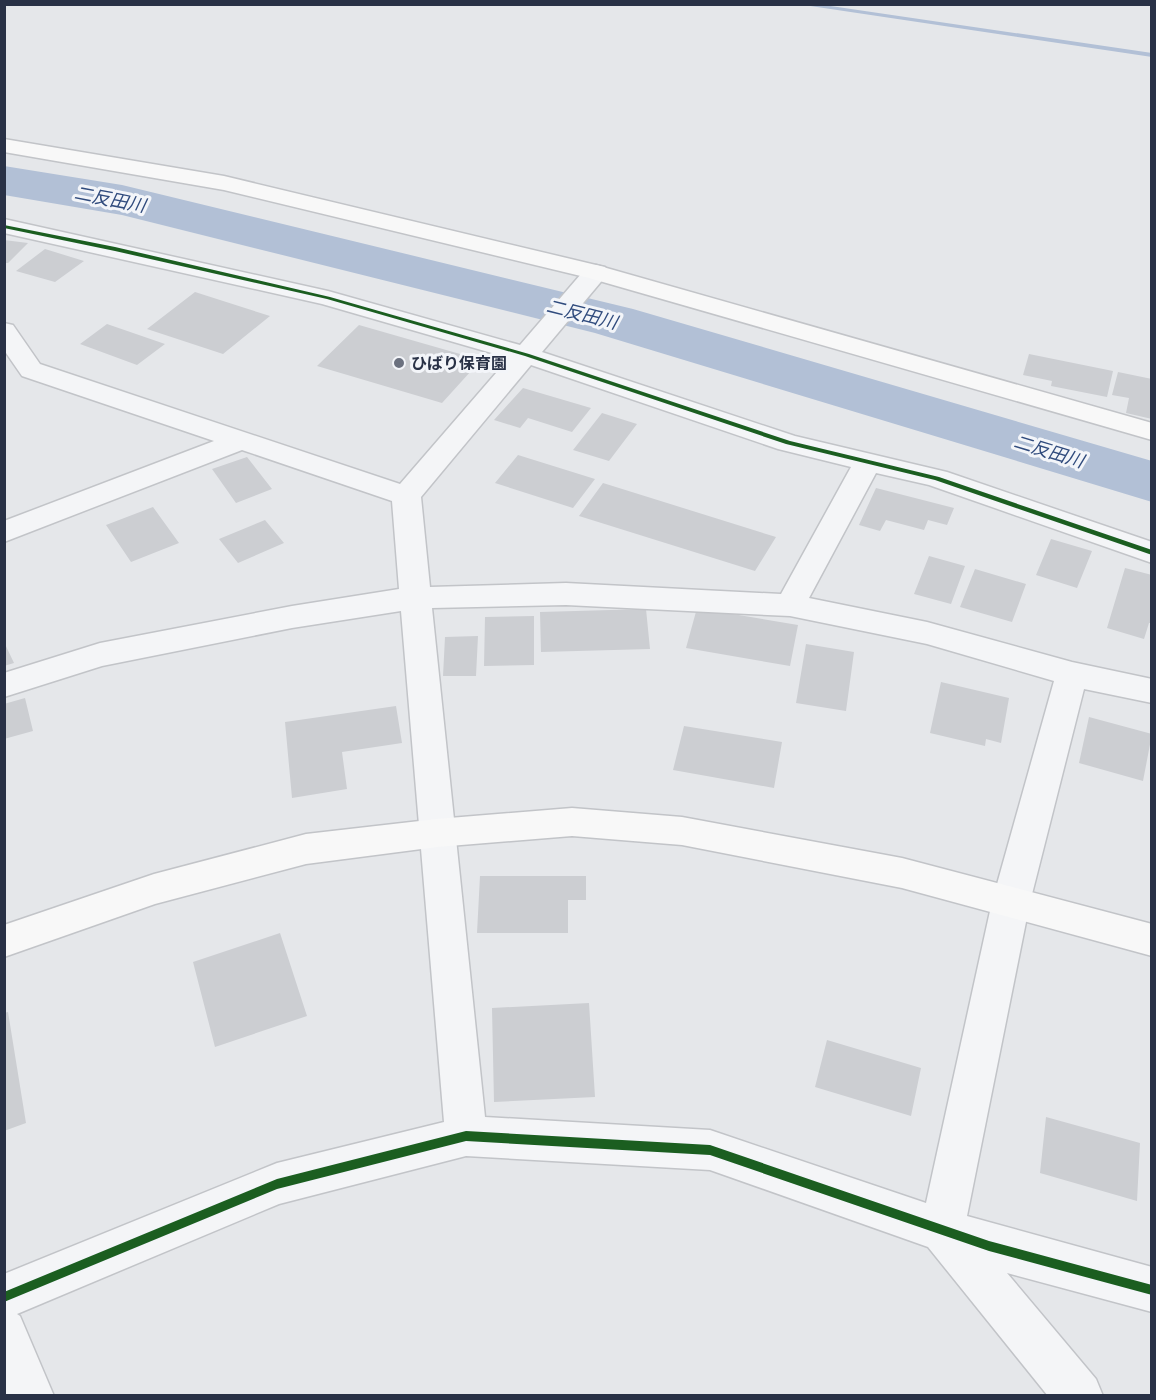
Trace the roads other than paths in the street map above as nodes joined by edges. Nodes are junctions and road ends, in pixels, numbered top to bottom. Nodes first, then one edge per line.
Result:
1 (4, 145) edge
2 (4, 226) edge
3 (596, 272) junction
4 (4, 330) edge
5 (527, 355) junction
6 (31, 370) junction
7 (4, 379) edge
8 (1152, 432) edge
9 (240, 441) junction
10 (868, 461) junction
11 (406, 496) junction
12 (4, 532) edge
13 (1152, 553) edge
14 (414, 598) junction
15 (790, 605) junction
16 (1072, 674) junction
17 (4, 685) edge
18 (1152, 691) edge
19 (437, 833) junction
20 (1011, 902) junction
21 (1152, 940) edge
22 (4, 941) edge
23 (466, 1136) junction
24 (942, 1229) junction
25 (1152, 1290) edge
26 (4, 1298) edge
27 (4, 1332) edge
28 (30, 1395) edge
29 (1079, 1395) edge

1 - 3 street
2 - 5 street
3 - 5 street
3 - 8 street
4 - 6 street
5 - 10 street
5 - 11 street
6 - 7 street
6 - 9 street
9 - 11 street
9 - 12 street
10 - 13 street
10 - 15 street
11 - 14 street
14 - 15 street
14 - 17 street
14 - 19 street
15 - 16 street
16 - 18 street
16 - 20 street
19 - 20 street
19 - 22 street
19 - 23 street
20 - 21 street
20 - 24 street
23 - 24 street
23 - 26 street
24 - 25 street
24 - 29 street
27 - 28 street

